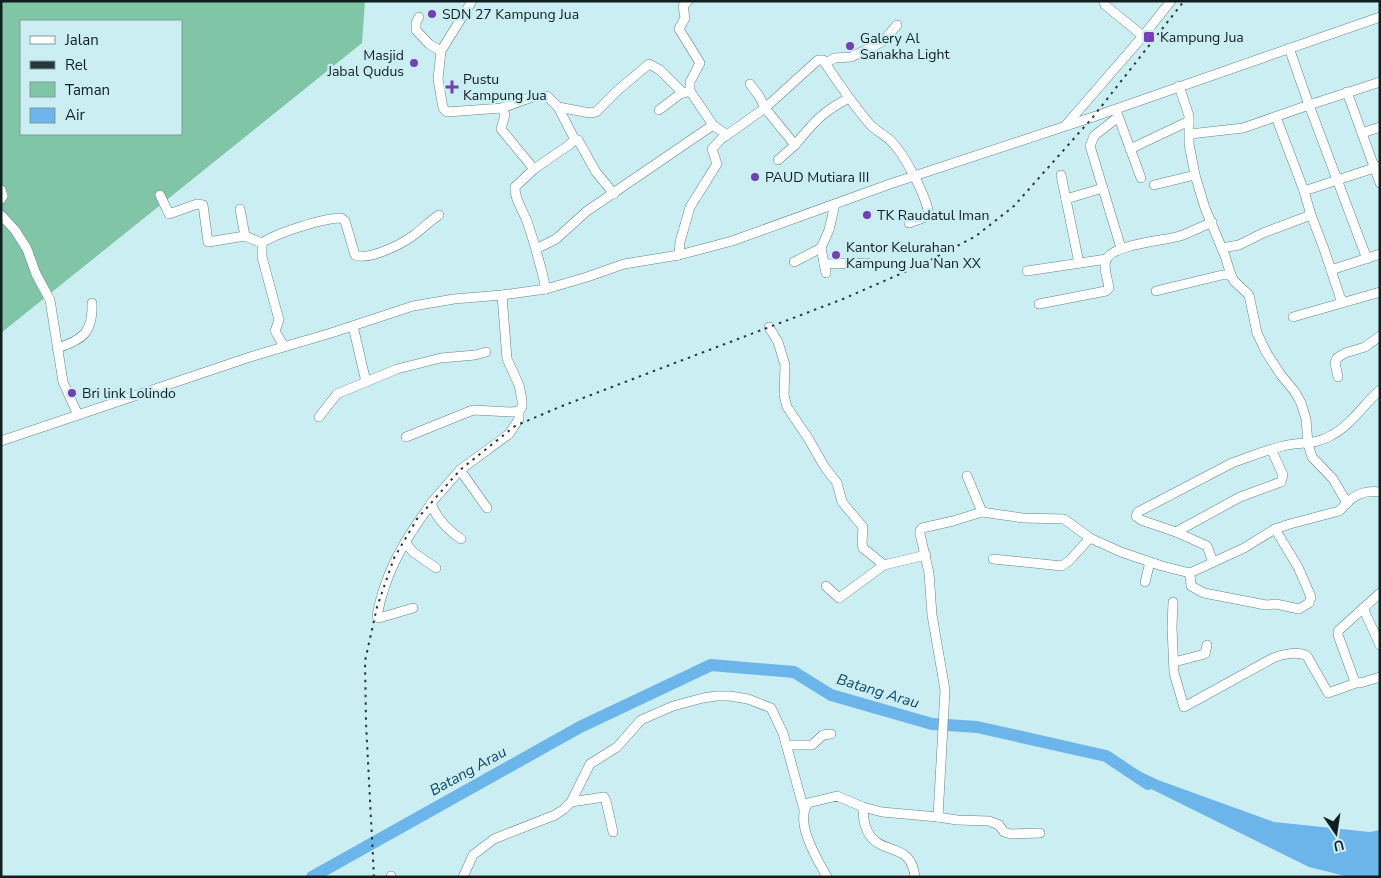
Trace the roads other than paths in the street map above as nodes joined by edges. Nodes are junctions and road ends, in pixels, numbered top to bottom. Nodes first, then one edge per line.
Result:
1 (472, 1) edge
2 (688, 1) edge
3 (1104, 1) edge
4 (1171, 1) edge
5 (419, 17) dead end
6 (1380, 17) edge
7 (897, 24) dead end
8 (1143, 36) junction
9 (1289, 48) junction
10 (441, 51) junction
11 (826, 63) junction
12 (1380, 82) edge
13 (750, 84) dead end
14 (1179, 86) junction
15 (686, 92) junction
16 (1347, 92) junction
17 (848, 98) junction
18 (1309, 104) junction
19 (558, 107) junction
20 (502, 108) junction
21 (765, 108) junction
22 (659, 110) dead end
23 (1117, 112) junction
24 (1276, 117) junction
25 (1189, 121) junction
26 (712, 125) junction
27 (1066, 126) junction
28 (1380, 127) edge
29 (1362, 133) junction
30 (1190, 134) junction
31 (727, 135) junction
32 (573, 140) junction
33 (795, 145) junction
34 (1130, 149) junction
35 (778, 160) dead end
36 (1377, 167) edge
37 (534, 169) junction
38 (1061, 175) dead end
39 (1195, 175) junction
40 (914, 177) junction
41 (1141, 178) dead end
42 (1339, 179) junction
43 (1380, 183) edge
44 (1154, 185) dead end
45 (1103, 188) junction
46 (1, 190) edge
47 (1304, 191) junction
48 (614, 194) junction
49 (160, 195) dead end
50 (1066, 198) junction
51 (1, 199) edge
52 (835, 204) junction
53 (240, 209) dead end
54 (1, 215) edge
55 (439, 215) dead end
56 (1311, 215) junction
57 (1212, 222) junction
58 (909, 223) dead end
59 (245, 236) junction
60 (262, 243) junction
61 (821, 248) junction
62 (1120, 248) junction
63 (1222, 248) junction
64 (536, 249) junction
65 (679, 254) junction
66 (1380, 254) edge
67 (1107, 258) junction
68 (1367, 259) junction
69 (794, 262) dead end
70 (866, 263) dead end
71 (1080, 263) junction
72 (1332, 270) junction
73 (1027, 271) dead end
74 (1231, 275) junction
75 (546, 289) junction
76 (1156, 291) dead end
77 (1380, 292) edge
78 (502, 295) junction
79 (1344, 302) junction
80 (92, 303) dead end
81 (1040, 304) dead end
82 (1293, 317) dead end
83 (352, 326) junction
84 (769, 327) dead end
85 (1380, 336) edge
86 (284, 346) junction
87 (57, 348) junction
88 (486, 352) dead end
89 (1338, 377) dead end
90 (366, 382) junction
91 (1380, 390) edge
92 (519, 411) junction
93 (78, 415) junction
94 (319, 417) dead end
95 (406, 436) dead end
96 (1, 442) edge
97 (1308, 444) junction
98 (1271, 449) junction
99 (460, 470) junction
100 (967, 476) dead end
101 (1380, 492) edge
102 (1347, 503) junction
103 (431, 504) junction
104 (487, 508) dead end
105 (982, 512) junction
106 (1275, 529) junction
107 (1176, 532) junction
108 (1090, 538) junction
109 (461, 539) dead end
110 (405, 542) junction
111 (926, 555) junction
112 (993, 559) dead end
113 (1150, 562) junction
114 (1212, 562) junction
115 (884, 565) junction
116 (436, 568) dead end
117 (1190, 573) junction
118 (1145, 582) dead end
119 (826, 586) dead end
120 (1380, 593) edge
121 (1173, 602) dead end
122 (414, 608) dead end
123 (1363, 608) junction
124 (1207, 645) dead end
125 (1380, 645) edge
126 (1174, 662) junction
127 (1380, 677) edge
128 (1356, 683) junction
129 (831, 734) dead end
130 (786, 744) junction
131 (571, 802) junction
132 (862, 807) junction
133 (804, 810) junction
134 (938, 817) junction
135 (613, 832) dead end
136 (1040, 833) dead end
137 (463, 877) edge
138 (826, 877) edge
139 (915, 877) edge

1 - 10 street
2 - 15 street
3 - 8 street
4 - 8 street
5 - 10 street
6 - 9 street
7 - 11 street
8 - 27 street
9 - 14 street
9 - 18 street
10 - 20 street
11 - 17 street
11 - 21 street
12 - 16 street
13 - 21 street
14 - 23 street
14 - 25 street
15 - 19 street
15 - 22 street
15 - 26 street
16 - 18 street
16 - 29 street
17 - 33 street
17 - 40 street
18 - 24 street
18 - 42 street
19 - 20 street
19 - 32 street
20 - 37 street
21 - 31 street
21 - 33 street
23 - 27 street
23 - 34 street
23 - 45 street
24 - 30 street
24 - 47 street
25 - 30 street
25 - 34 street
26 - 31 street
26 - 48 street
27 - 40 street
28 - 29 street
29 - 36 street
30 - 39 street
31 - 65 street
32 - 37 street
32 - 48 street
33 - 35 street
34 - 41 street
36 - 42 street
36 - 43 street
37 - 64 street
38 - 50 street
39 - 44 street
39 - 57 street
40 - 52 street
40 - 58 street
42 - 47 street
42 - 68 street
45 - 50 street
45 - 62 street
46 - 51 street
47 - 56 street
48 - 64 street
49 - 59 street
50 - 71 street
52 - 61 street
52 - 65 street
53 - 59 street
54 - 87 street
55 - 60 street
56 - 63 street
56 - 72 street
57 - 62 street
57 - 63 street
59 - 60 street
60 - 86 street
61 - 69 street
61 - 70 street
62 - 67 street
63 - 74 street
64 - 75 street
65 - 75 street
66 - 68 street
67 - 71 street
67 - 81 street
68 - 72 street
71 - 73 street
72 - 79 street
74 - 76 street
74 - 97 street
75 - 78 street
77 - 79 street
78 - 83 street
78 - 92 street
79 - 82 street
80 - 87 street
83 - 86 street
83 - 90 street
84 - 115 street
85 - 89 street
86 - 93 street
87 - 93 street
88 - 90 street
90 - 94 street
91 - 97 street
92 - 95 street
92 - 99 street
93 - 96 street
97 - 98 street
97 - 102 street
98 - 107 street
98 - 107 street
99 - 103 street
99 - 104 street
100 - 105 street
101 - 102 street
102 - 106 street
103 - 109 street
103 - 110 street
105 - 108 street
105 - 111 street
106 - 114 street
106 - 117 street
107 - 114 street
108 - 112 street
108 - 113 street
110 - 116 street
110 - 122 street
111 - 115 street
111 - 134 street
113 - 117 street
113 - 118 street
114 - 117 street
115 - 119 street
120 - 123 street
121 - 126 street
123 - 125 street
123 - 128 street
124 - 126 street
126 - 128 street
127 - 128 street
129 - 130 street
130 - 131 street
130 - 133 street
131 - 135 street
131 - 137 street
132 - 133 street
132 - 134 street
132 - 139 street
133 - 138 street
134 - 136 street

